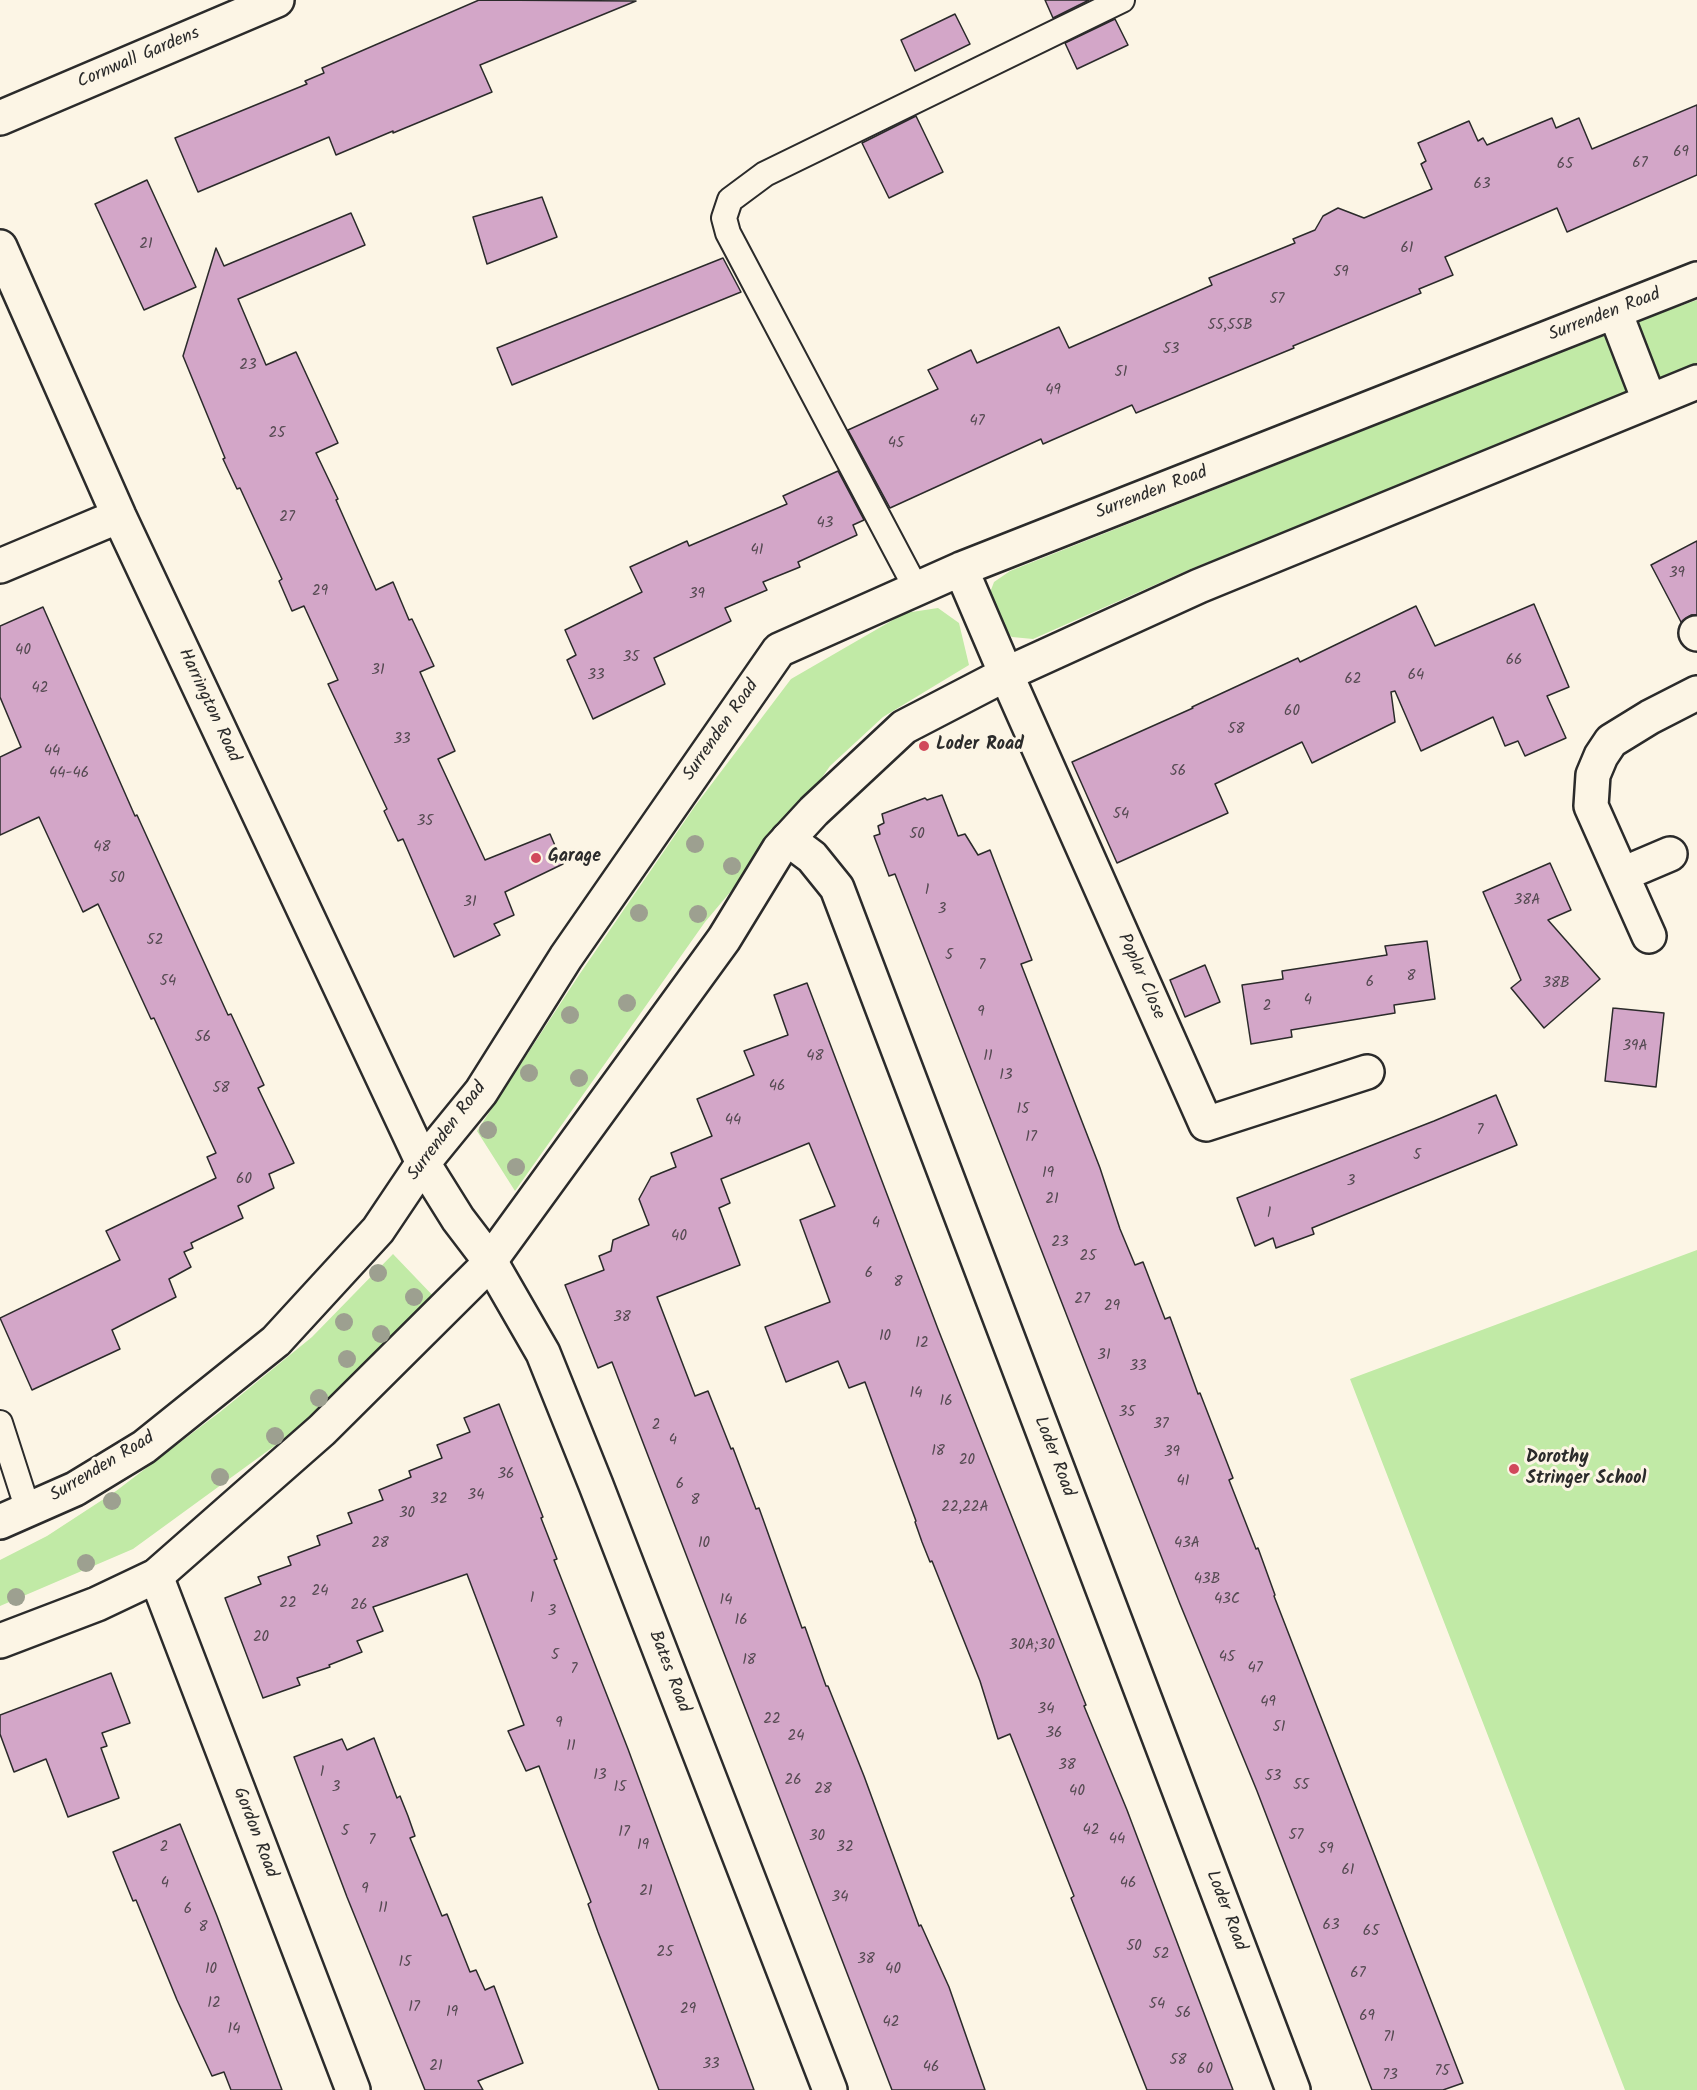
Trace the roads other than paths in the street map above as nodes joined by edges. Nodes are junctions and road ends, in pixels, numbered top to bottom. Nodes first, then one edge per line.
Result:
1 (277, 0) edge
2 (1122, 0) edge
3 (0, 118) edge
4 (0, 247) edge
5 (1697, 279) edge
6 (1614, 312) junction
7 (1697, 382) edge
8 (1648, 400) junction
9 (119, 516) junction
10 (0, 566) edge
11 (961, 569) junction
12 (917, 590) junction
13 (1006, 674) junction
14 (1697, 693) edge
15 (788, 839) junction
16 (1670, 854) dead end
17 (1623, 874) junction
18 (1650, 936) dead end
19 (1367, 1072) dead end
20 (423, 1163) junction
21 (490, 1261) junction
22 (0, 1422) edge
23 (14, 1516) edge
24 (156, 1576) junction
25 (0, 1641) edge
26 (353, 2090) edge
27 (830, 2090) edge
28 (1293, 2090) edge

1 - 3 street, Cornwall Gardens
2 - 12 lane
4 - 9 street, Harrington Road
5 - 6 street, Surrenden Road
6 - 8 street
6 - 11 street, Surrenden Road
7 - 8 street
8 - 13 street
9 - 10 street
9 - 20 street, Harrington Road
11 - 12 street, Surrenden Road
11 - 13 street
12 - 20 street, Surrenden Road
13 - 15 street
13 - 19 street, Poplar Close
14 - 17 street
15 - 21 street
15 - 28 street, Loder Road
16 - 17 street
17 - 18 street
20 - 21 street, Harrington Road
20 - 23 street, Surrenden Road
21 - 24 street
21 - 27 street, Bates Road
22 - 23 lane
24 - 25 street
24 - 26 street, Gordon Road

